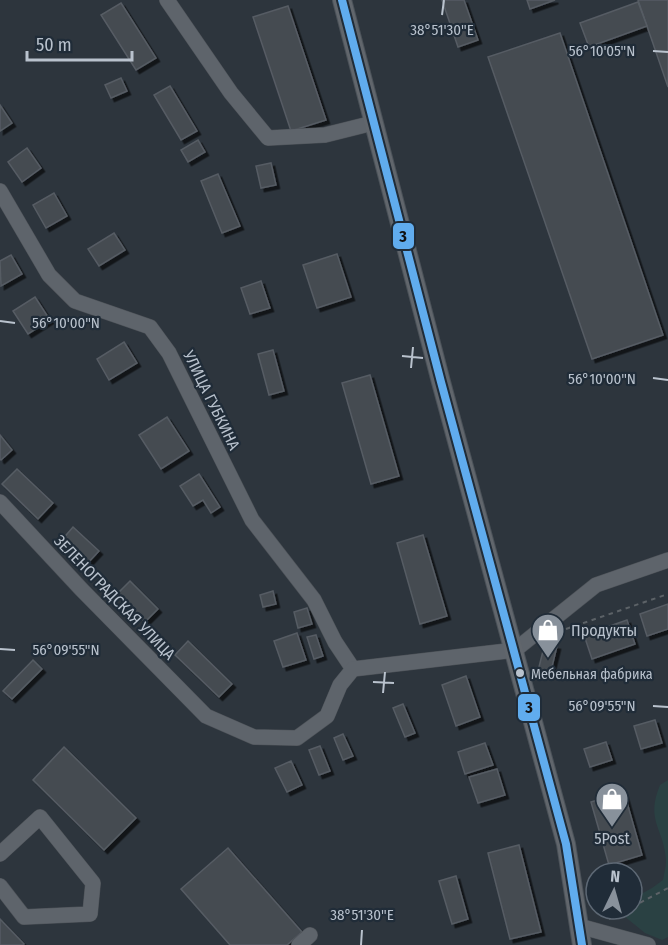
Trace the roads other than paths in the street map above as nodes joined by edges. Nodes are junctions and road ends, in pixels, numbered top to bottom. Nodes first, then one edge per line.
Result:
1 (167, 0) edge
2 (342, 0) edge
3 (373, 123) junction
4 (0, 191) edge
5 (0, 502) edge
6 (668, 560) edge
7 (514, 650) junction
8 (353, 669) junction
9 (0, 854) edge
10 (0, 886) edge
11 (579, 926) junction
12 (582, 945) edge
13 (648, 945) edge

1 - 3 street
2 - 3 main road
3 - 7 main road
4 - 8 street, УЛИЦА ГУБКИНА
5 - 8 street, ЗЕЛЕНОГРАДСКАЯ УЛИЦА
6 - 7 street
7 - 8 street
7 - 11 main road
9 - 10 street
11 - 12 main road
11 - 13 street

